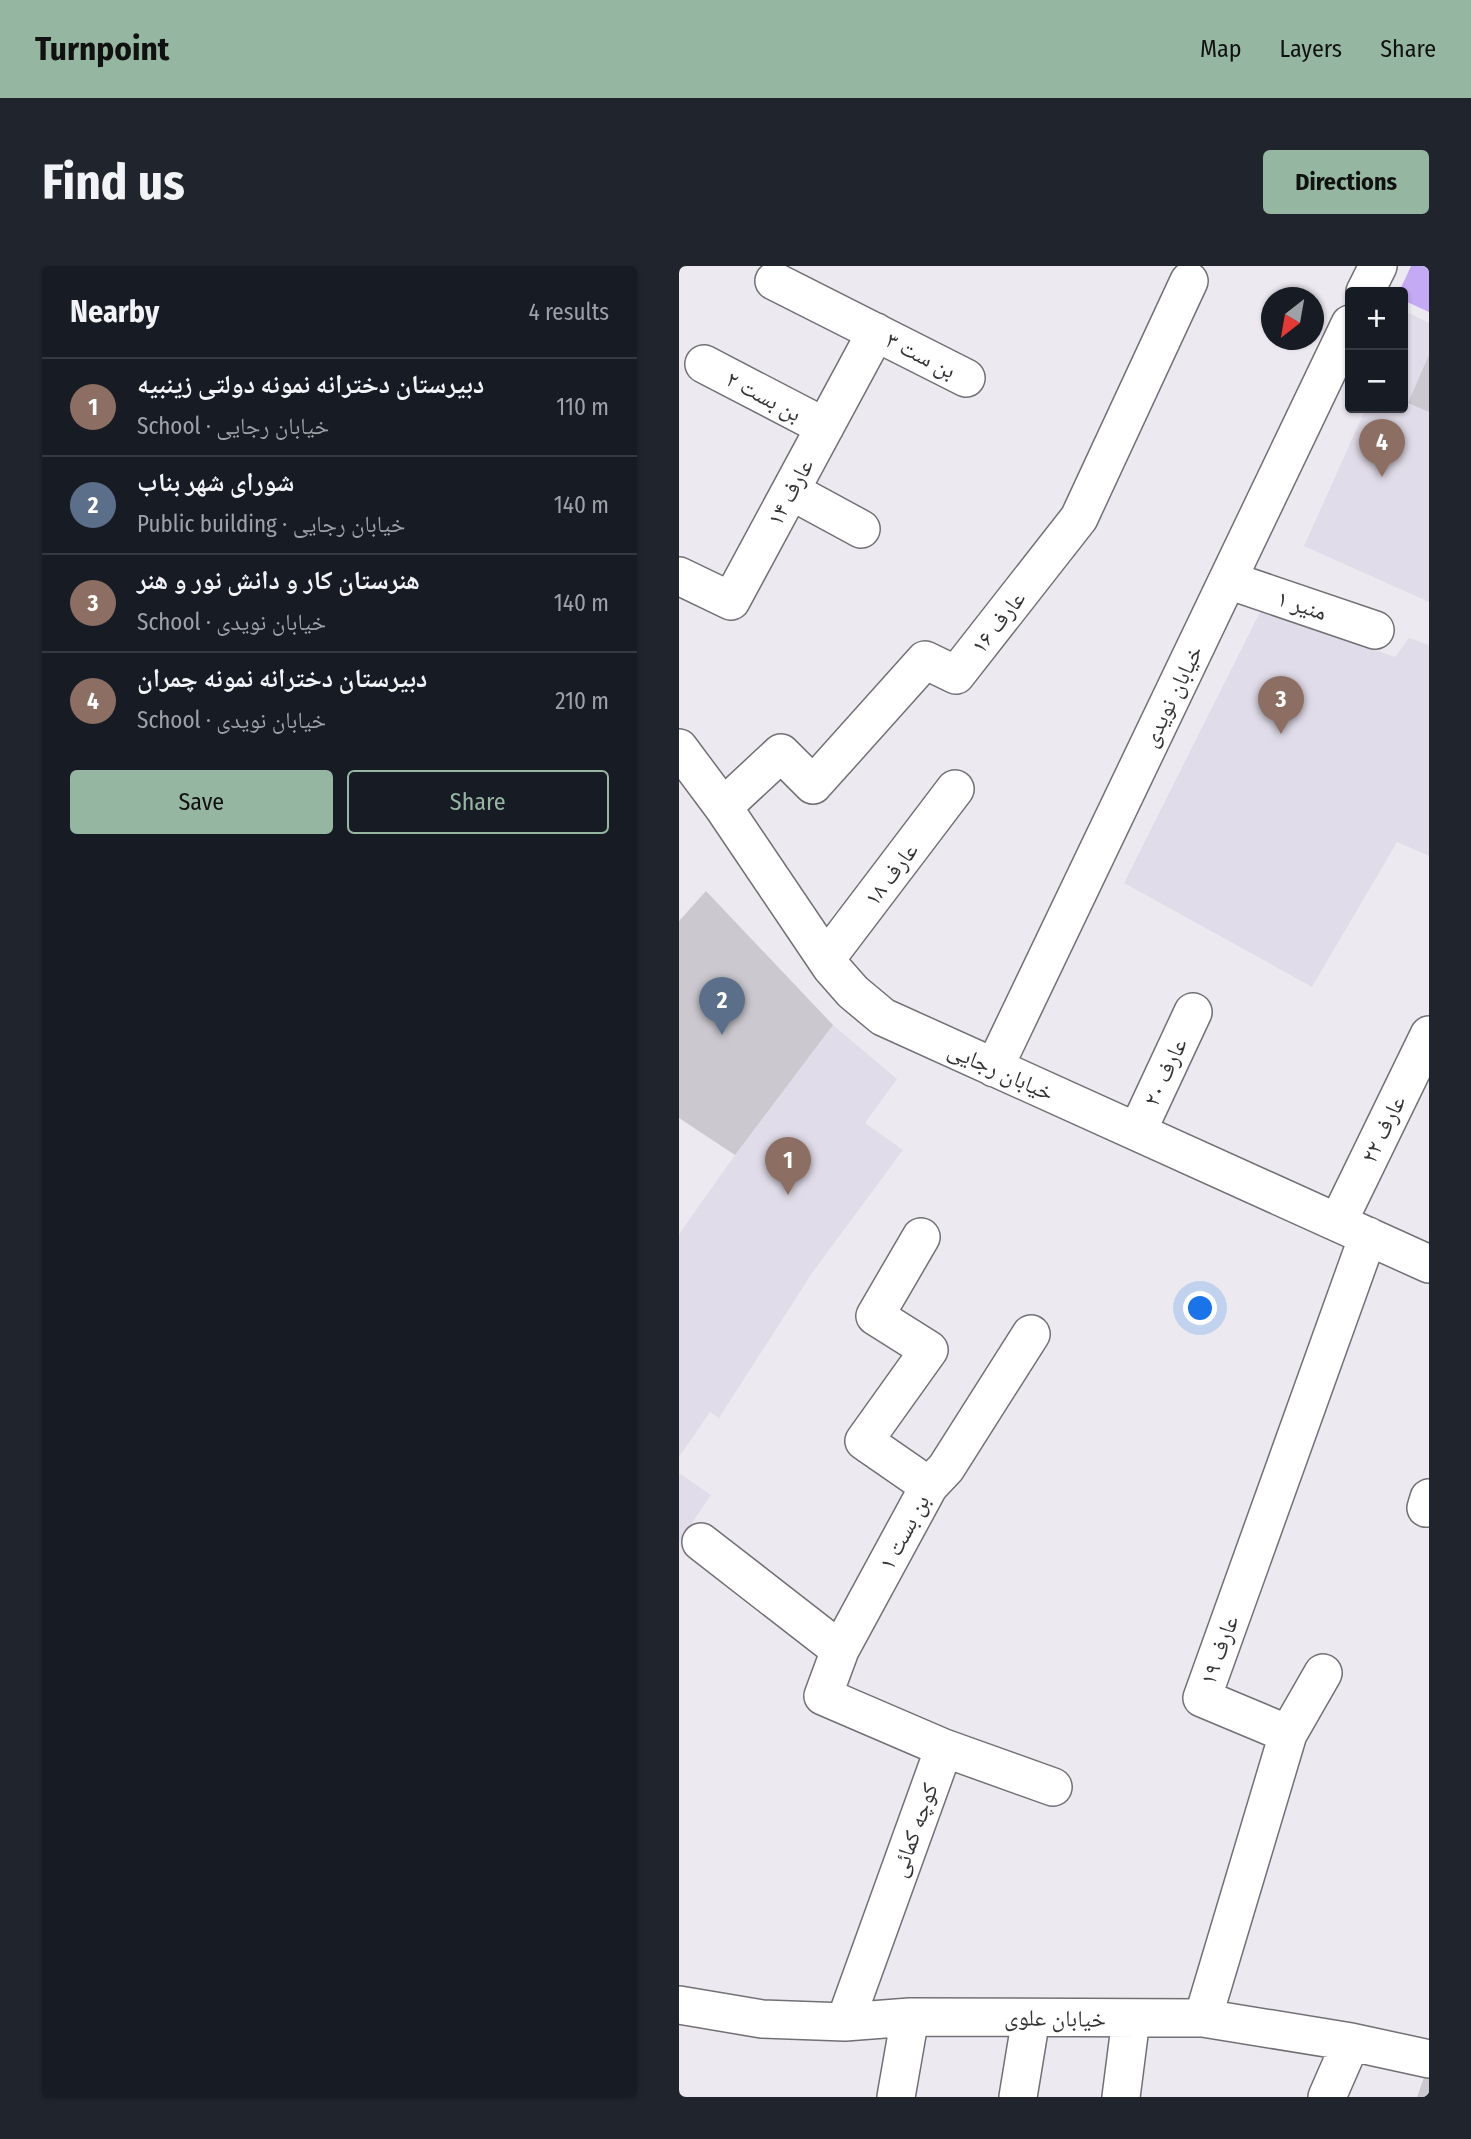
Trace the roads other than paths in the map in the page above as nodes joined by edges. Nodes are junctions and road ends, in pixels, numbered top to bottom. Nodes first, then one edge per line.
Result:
1 (1378, 266) edge
2 (774, 281) dead end
3 (1189, 281) dead end
4 (1368, 287) edge
5 (877, 332) junction
6 (1345, 334) edge
7 (703, 364) dead end
8 (966, 378) dead end
9 (825, 428) junction
10 (791, 491) junction
11 (861, 529) dead end
12 (679, 576) edge
13 (1228, 580) junction
14 (1375, 629) dead end
15 (679, 748) edge
16 (955, 789) dead end
17 (723, 807) junction
18 (826, 959) junction
19 (1193, 1012) dead end
20 (1429, 1035) edge
21 (995, 1068) junction
22 (1137, 1132) junction
23 (1353, 1229) junction
24 (921, 1237) dead end
25 (1429, 1264) edge
26 (1031, 1335) dead end
27 (929, 1486) junction
28 (701, 1542) dead end
29 (840, 1650) junction
30 (1323, 1673) dead end
31 (1288, 1734) junction
32 (944, 1748) junction
33 (1053, 1787) dead end
34 (679, 2005) edge
35 (910, 2017) junction
36 (1031, 2018) junction
37 (1203, 2018) junction
38 (1131, 2019) junction
39 (845, 2022) junction
40 (1351, 2042) junction
41 (1429, 2059) edge
42 (896, 2097) edge
43 (1018, 2097) edge
44 (1121, 2097) edge
45 (1327, 2097) edge

1 - 4 street
2 - 5 street, بن ست ۳
3 - 17 street, عارف ۱۶
5 - 8 street, بن ست ۳
5 - 9 street, عارف ۱۴
6 - 13 street, خیابان نویدی
7 - 9 street, بن بست ۲
9 - 10 street, عارف ۱۴
10 - 11 street
10 - 12 street, عارف ۱۴
13 - 14 street, منیر ۱
13 - 21 street, خیابان نویدی
15 - 17 street, خیابان رجایی
16 - 18 street, عارف ۱۸
17 - 18 street, خیابان رجایی
18 - 21 street, خیابان رجایی
19 - 22 street, عارف ۲۰
20 - 23 street, عارف ۲۲
21 - 22 street, خیابان رجایی
22 - 23 street, خیابان رجایی
23 - 25 street, خیابان رجایی
23 - 31 street, عارف ۱۹
24 - 27 street, بن بست ۱
26 - 27 street
27 - 29 street, بن بست ۱
28 - 29 street
29 - 32 street, بن بست ۱
30 - 31 street
31 - 37 street
32 - 33 street
32 - 39 street, کوچه کمائی
34 - 39 street, خیابان علوی
35 - 36 street, خیابان علوی
35 - 39 street, خیابان علوی
35 - 42 street
36 - 38 street, خیابان علوی
36 - 43 street
37 - 38 street, خیابان علوی
37 - 40 street, خیابان علوی
38 - 44 street
40 - 41 street, خیابان علوی
40 - 45 street

